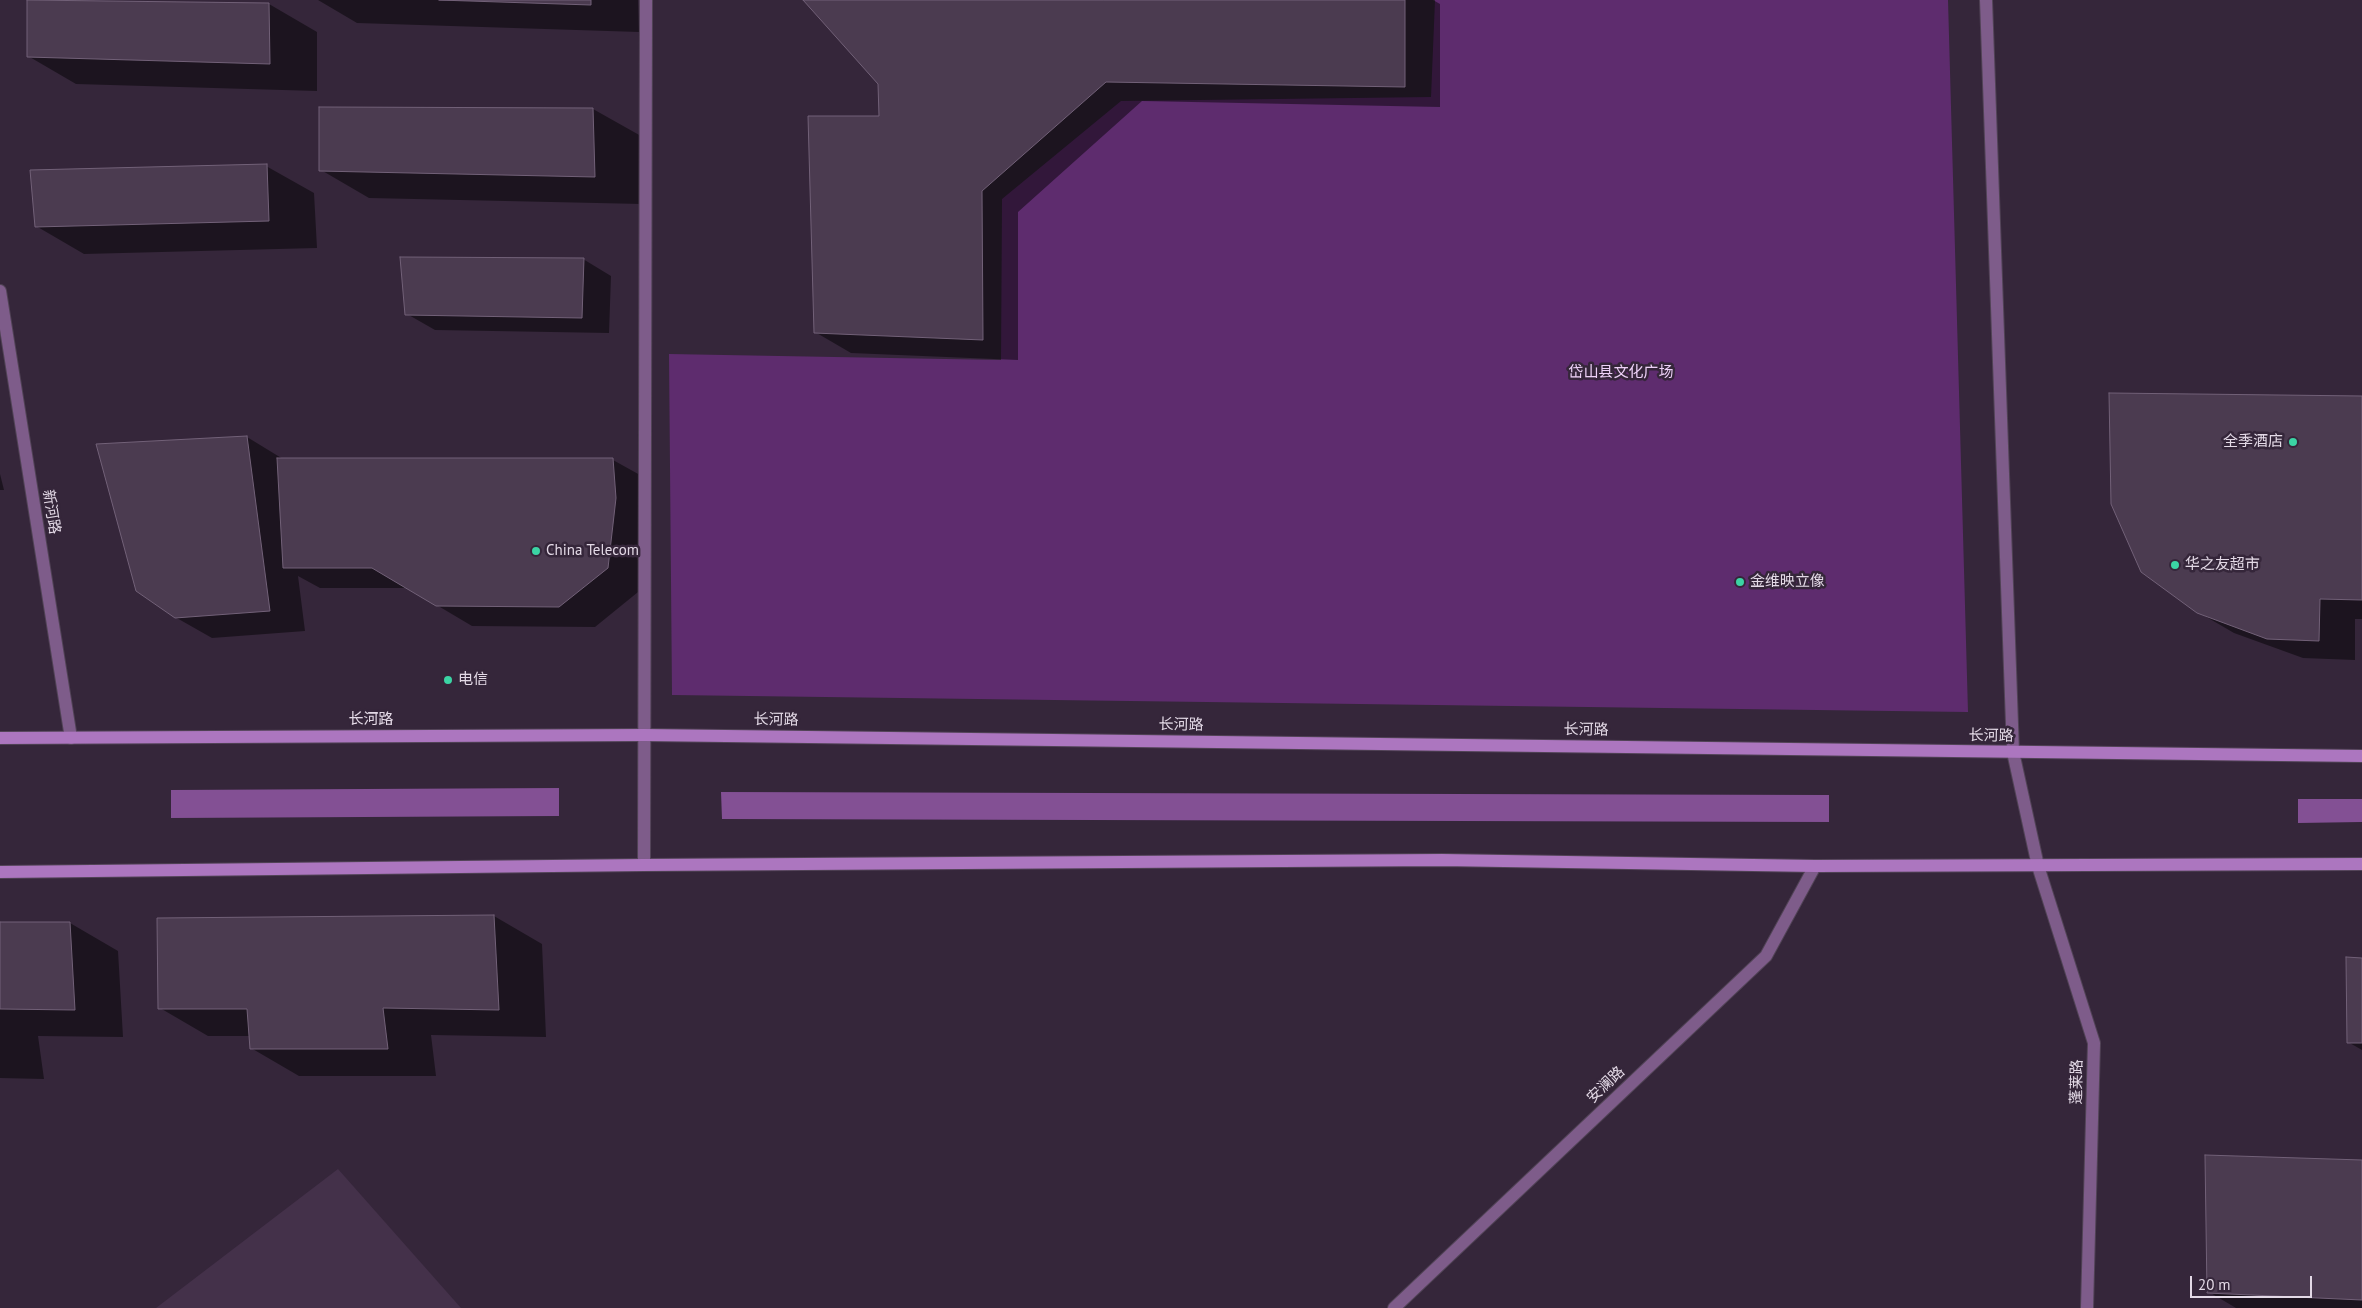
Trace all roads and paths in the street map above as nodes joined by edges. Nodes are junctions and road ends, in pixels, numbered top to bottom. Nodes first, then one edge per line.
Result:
1 (646, 0) edge
2 (1986, 0) edge
3 (0, 291) edge
4 (644, 734) junction
5 (0, 738) edge
6 (71, 738) junction
7 (2013, 752) junction
8 (2362, 756) edge
9 (2362, 864) edge
10 (644, 865) junction
11 (1815, 866) junction
12 (2038, 866) junction
13 (0, 872) edge
14 (1394, 1308) edge
15 (2087, 1308) edge

1 - 4 street
2 - 7 street, 蓬莱路
3 - 6 street, 新河路
4 - 6 main road, 长河路
4 - 7 main road, 长河路
4 - 10 street
5 - 6 main road, 长河路
7 - 8 main road, 长河路
7 - 12 street, 蓬莱路
9 - 12 main road
10 - 11 main road
10 - 13 main road
11 - 12 main road
11 - 14 street, 安澜路
12 - 15 street, 蓬莱路

